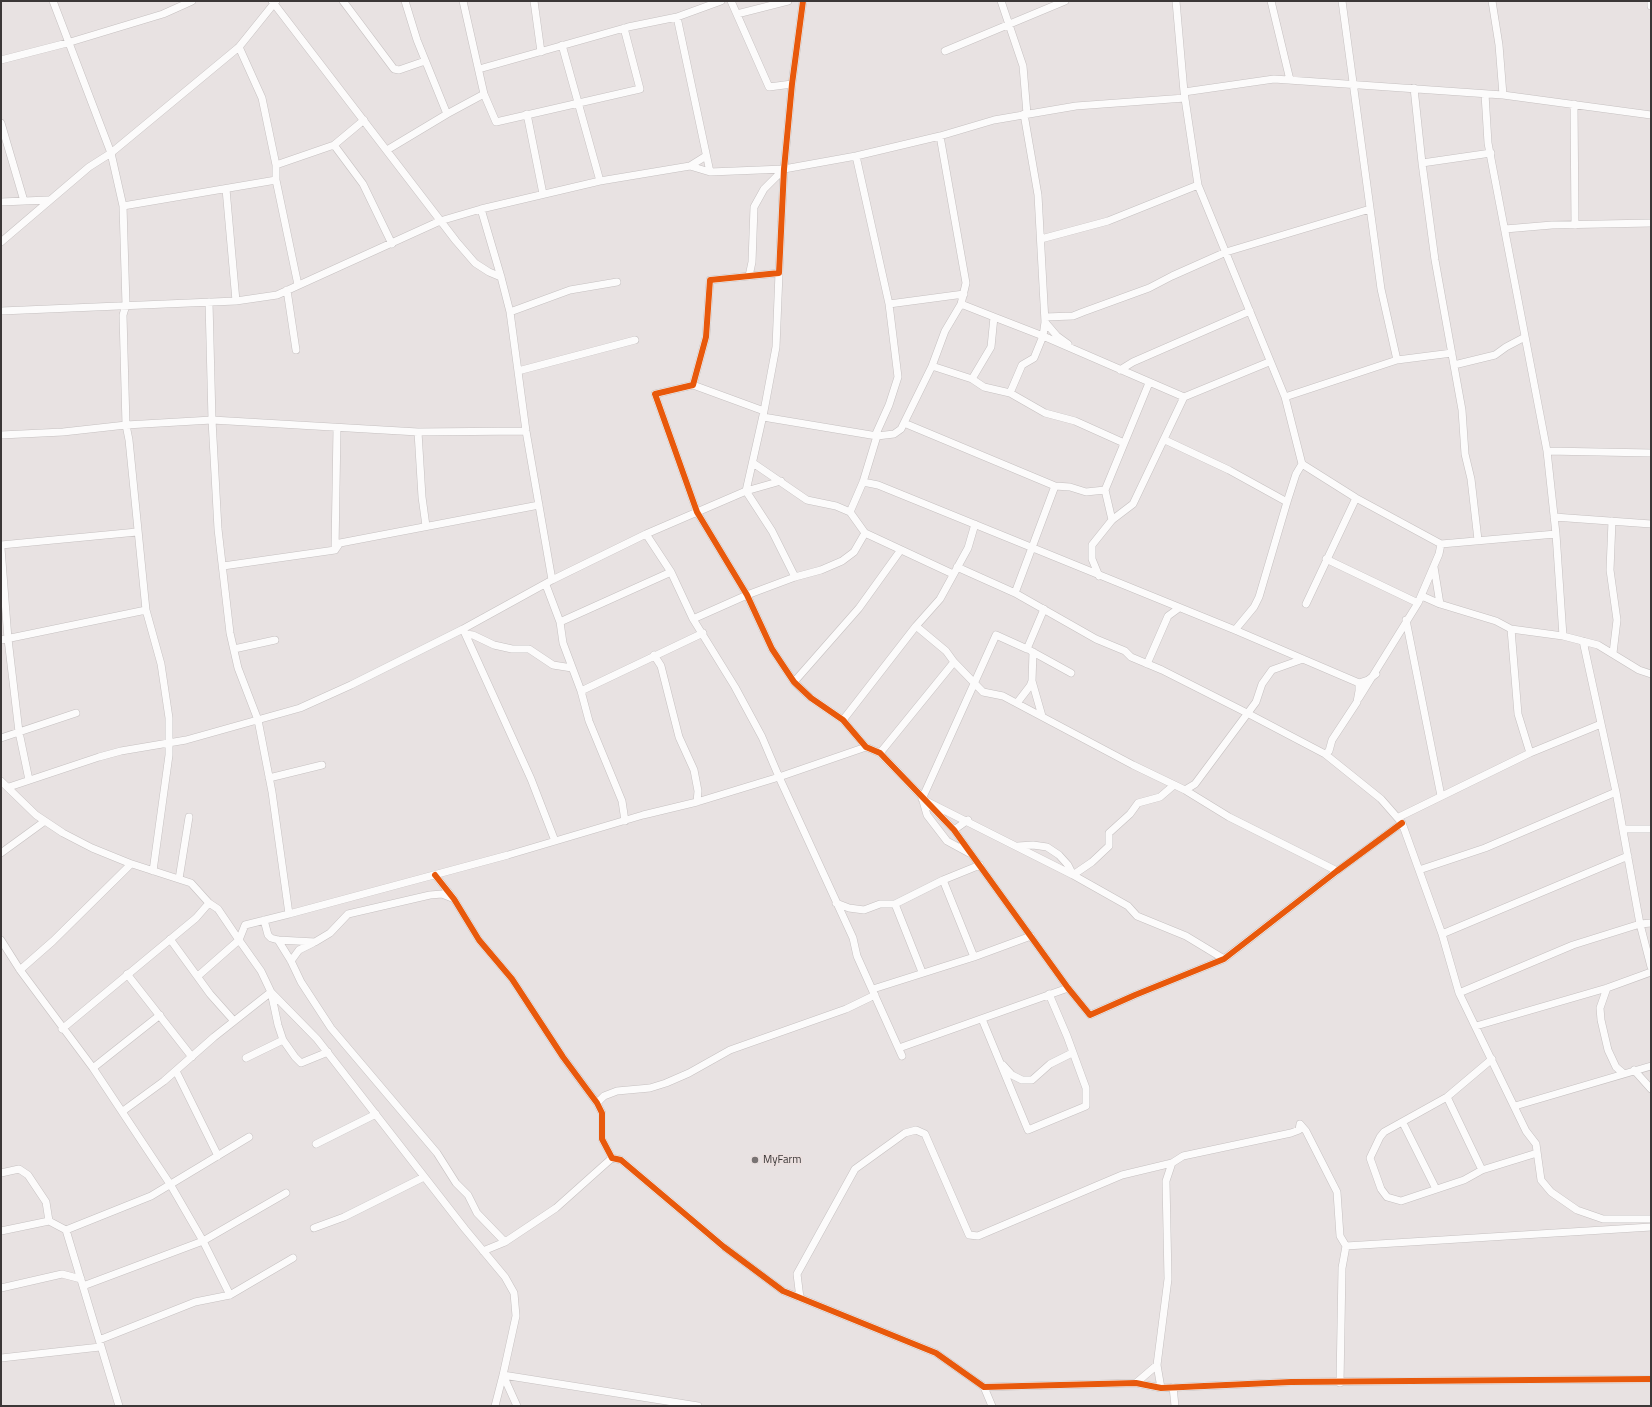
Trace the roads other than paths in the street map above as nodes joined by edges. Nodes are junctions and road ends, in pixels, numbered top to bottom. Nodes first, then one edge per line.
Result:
1 (52, 1) edge
2 (192, 1) edge
3 (343, 1) edge
4 (405, 1) edge
5 (463, 1) edge
6 (534, 1) edge
7 (721, 1) edge
8 (731, 1) edge
9 (788, 1) edge
10 (803, 1) edge
11 (1002, 1) edge
12 (1065, 1) edge
13 (1176, 1) edge
14 (1271, 1) edge
15 (1342, 1) edge
16 (1492, 1) edge
17 (1651, 1) edge
18 (274, 2) edge
19 (1651, 6) edge
20 (737, 14) junction
21 (677, 17) junction
22 (1008, 24) junction
23 (624, 28) junction
24 (67, 43) junction
25 (239, 46) junction
26 (562, 46) junction
27 (945, 50) dead end
28 (541, 52) junction
29 (1, 60) edge
30 (426, 61) junction
31 (479, 69) junction
32 (1290, 80) junction
33 (792, 84) junction
34 (1353, 85) junction
35 (1414, 88) junction
36 (484, 94) junction
37 (1485, 94) junction
38 (1185, 95) junction
39 (1503, 95) junction
40 (578, 104) junction
41 (1574, 104) junction
42 (447, 114) junction
43 (527, 114) junction
44 (1026, 114) junction
45 (1651, 115) edge
46 (364, 120) junction
47 (1, 123) edge
48 (940, 136) junction
49 (3, 140) edge
50 (334, 145) junction
51 (387, 150) junction
52 (111, 153) junction
53 (1491, 153) junction
54 (706, 156) junction
55 (856, 156) junction
56 (1422, 163) junction
57 (276, 165) junction
58 (690, 166) junction
59 (784, 169) junction
60 (710, 172) junction
61 (276, 180) junction
62 (600, 181) junction
63 (1198, 185) junction
64 (226, 189) junction
65 (543, 194) junction
66 (48, 200) junction
67 (24, 201) junction
68 (1, 202) edge
69 (123, 206) junction
70 (481, 209) junction
71 (1370, 209) junction
72 (440, 221) junction
73 (1651, 223) edge
74 (1574, 225) junction
75 (1505, 229) junction
76 (1041, 239) junction
77 (1, 242) edge
78 (392, 244) junction
79 (1226, 252) junction
80 (779, 273) junction
81 (749, 276) junction
82 (501, 277) junction
83 (618, 282) dead end
84 (298, 284) junction
85 (287, 290) junction
86 (964, 294) junction
87 (236, 301) junction
88 (209, 302) junction
89 (889, 304) junction
90 (960, 304) junction
91 (126, 305) junction
92 (1, 311) edge
93 (1250, 311) junction
94 (510, 312) junction
95 (994, 317) junction
96 (1045, 320) junction
97 (1043, 336) junction
98 (1525, 337) junction
99 (635, 340) dead end
100 (296, 350) dead end
101 (1079, 352) junction
102 (1452, 354) junction
103 (1397, 360) junction
104 (1269, 362) junction
105 (1454, 365) junction
106 (932, 366) junction
107 (1120, 370) junction
108 (518, 371) junction
109 (972, 379) junction
110 (1149, 383) junction
111 (693, 386) junction
112 (1010, 393) junction
113 (1184, 397) junction
114 (1285, 397) junction
115 (764, 414) junction
116 (212, 420) junction
117 (904, 423) junction
118 (126, 425) junction
119 (337, 428) junction
120 (526, 431) junction
121 (418, 432) junction
122 (1, 435) edge
123 (876, 436) junction
124 (1165, 440) junction
125 (1124, 443) junction
126 (1547, 452) junction
127 (1651, 453) edge
128 (752, 463) junction
129 (1302, 464) junction
130 (781, 481) junction
131 (863, 482) junction
132 (1055, 486) junction
133 (1105, 490) junction
134 (746, 491) junction
135 (1356, 498) junction
136 (1287, 502) junction
137 (538, 505) junction
138 (697, 512) junction
139 (850, 512) junction
140 (1554, 517) junction
141 (1112, 520) junction
142 (1612, 521) junction
143 (976, 524) junction
144 (1651, 524) edge
145 (426, 526) junction
146 (137, 532) junction
147 (864, 533) junction
148 (646, 534) junction
149 (1556, 534) junction
150 (1478, 540) junction
151 (1441, 544) junction
152 (1, 546) edge
153 (1032, 549) junction
154 (335, 550) junction
155 (900, 551) junction
156 (1326, 559) junction
157 (223, 566) junction
158 (957, 567) junction
159 (1434, 567) junction
160 (671, 572) junction
161 (953, 574) junction
162 (1099, 576) junction
163 (795, 577) junction
164 (549, 582) junction
165 (1015, 593) junction
166 (746, 595) junction
167 (1422, 596) junction
168 (1166, 603) junction
169 (1418, 603) junction
170 (1306, 604) dead end
171 (1440, 604) junction
172 (1179, 608) junction
173 (1044, 609) junction
174 (146, 610) junction
175 (1168, 616) junction
176 (693, 619) junction
177 (1406, 620) junction
178 (560, 622) junction
179 (916, 626) junction
180 (1511, 629) junction
181 (1235, 630) junction
182 (465, 631) junction
183 (703, 633) junction
184 (1563, 636) junction
185 (5, 640) edge
186 (275, 640) dead end
187 (1583, 641) junction
188 (234, 649) junction
189 (1030, 651) junction
190 (1613, 653) junction
191 (654, 655) junction
192 (1303, 659) junction
193 (954, 662) junction
194 (1147, 664) junction
195 (572, 668) junction
196 (1071, 674) dead end
197 (1376, 674) junction
198 (1651, 674) edge
199 (1032, 681) junction
200 (794, 682) junction
201 (975, 682) junction
202 (1358, 683) junction
203 (581, 691) junction
204 (1357, 702) junction
205 (1017, 703) junction
206 (1247, 713) junction
207 (76, 714) dead end
208 (1042, 716) junction
209 (258, 720) junction
210 (843, 720) junction
211 (1601, 724) junction
212 (19, 732) junction
213 (1, 738) edge
214 (170, 744) junction
215 (866, 746) junction
216 (880, 753) junction
217 (1530, 753) junction
218 (1325, 754) junction
219 (322, 765) dead end
220 (779, 777) junction
221 (269, 778) junction
222 (29, 780) junction
223 (1, 781) edge
224 (1174, 785) junction
225 (9, 787) junction
226 (1185, 790) junction
227 (1616, 792) junction
228 (1441, 796) junction
229 (922, 798) junction
230 (697, 802) junction
231 (190, 817) dead end
232 (968, 820) junction
233 (1400, 820) junction
234 (45, 821) junction
235 (625, 821) junction
236 (1623, 829) junction
237 (1651, 829) edge
238 (954, 830) junction
239 (555, 841) junction
240 (1018, 846) junction
241 (1, 853) edge
242 (972, 855) junction
243 (1628, 856) junction
244 (132, 864) junction
245 (980, 865) junction
246 (1419, 870) junction
247 (153, 871) junction
248 (1337, 871) junction
249 (435, 875) junction
250 (1073, 875) junction
251 (179, 879) junction
252 (943, 880) junction
253 (454, 899) junction
254 (209, 903) junction
255 (836, 903) junction
256 (895, 904) junction
257 (289, 914) junction
258 (264, 920) junction
259 (1651, 923) edge
260 (1640, 924) junction
261 (1442, 934) junction
262 (1031, 936) junction
263 (170, 939) junction
264 (1, 940) edge
265 (239, 940) junction
266 (278, 940) junction
267 (315, 942) junction
268 (974, 957) junction
269 (1224, 959) junction
270 (291, 961) junction
271 (1651, 967) edge
272 (20, 970) junction
273 (922, 972) junction
274 (1651, 972) edge
275 (127, 974) junction
276 (198, 976) junction
277 (1068, 988) junction
278 (1608, 988) junction
279 (271, 992) junction
280 (874, 992) junction
281 (1459, 993) junction
282 (1049, 994) junction
283 (160, 1015) junction
284 (982, 1018) junction
285 (234, 1022) junction
286 (1476, 1026) junction
287 (62, 1029) junction
288 (283, 1040) junction
289 (899, 1048) junction
290 (328, 1052) junction
291 (1072, 1053) junction
292 (902, 1056) dead end
293 (192, 1057) junction
294 (246, 1058) dead end
295 (1492, 1059) junction
296 (999, 1062) junction
297 (1651, 1066) edge
298 (93, 1068) junction
299 (1634, 1070) junction
300 (176, 1071) junction
301 (1623, 1073) junction
302 (1651, 1089) edge
303 (1447, 1097) junction
304 (597, 1103) junction
305 (1514, 1106) junction
306 (123, 1111) junction
307 (376, 1114) junction
308 (1403, 1123) junction
309 (249, 1136) dead end
310 (316, 1144) dead end
311 (1536, 1153) junction
312 (218, 1156) junction
313 (612, 1158) junction
314 (1172, 1163) junction
315 (1482, 1170) junction
316 (1, 1173) edge
317 (424, 1176) junction
318 (170, 1184) junction
319 (1436, 1189) junction
320 (286, 1193) dead end
321 (1651, 1219) edge
322 (48, 1221) junction
323 (1651, 1227) edge
324 (314, 1228) dead end
325 (66, 1230) junction
326 (1, 1231) edge
327 (202, 1241) junction
328 (505, 1242) junction
329 (1346, 1246) junction
330 (483, 1251) junction
331 (293, 1258) dead end
332 (81, 1278) junction
333 (83, 1286) junction
334 (1, 1288) edge
335 (230, 1296) junction
336 (800, 1298) junction
337 (100, 1343) junction
338 (1, 1358) edge
339 (1157, 1365) junction
340 (503, 1375) junction
341 (1651, 1379) edge
342 (1136, 1383) junction
343 (1340, 1383) junction
344 (984, 1387) junction
345 (1172, 1387) junction
346 (1161, 1388) junction
347 (119, 1406) edge
348 (495, 1406) edge
349 (517, 1406) edge
350 (698, 1406) edge
351 (992, 1406) edge
352 (1175, 1406) edge

1 - 24 street
2 - 24 street
3 - 30 street
4 - 30 street
5 - 31 street
6 - 28 street
7 - 21 street
8 - 20 street
9 - 20 street
10 - 33 street
11 - 22 street
12 - 22 street
13 - 38 street
14 - 32 street
15 - 34 street
16 - 39 street
17 - 19 street
18 - 25 street
18 - 46 street
20 - 33 street
21 - 23 street
21 - 54 street
22 - 27 street
22 - 44 street
23 - 26 street
23 - 40 street
24 - 29 street
24 - 52 street
25 - 52 street
25 - 57 street
26 - 28 street
26 - 40 street
28 - 31 street
30 - 42 street
31 - 36 street
32 - 34 street
32 - 38 street
33 - 59 street
34 - 35 street
34 - 71 street
35 - 37 street
35 - 56 street
36 - 42 street
36 - 43 street
37 - 39 street
37 - 53 street
38 - 44 street
38 - 63 street
39 - 41 street
40 - 43 street
40 - 62 street
41 - 45 street
41 - 74 street
42 - 51 street
43 - 65 street
44 - 48 street
44 - 76 street
46 - 50 street
46 - 51 street
47 - 49 street
48 - 55 street
48 - 86 street
49 - 67 street
50 - 57 street
50 - 78 street
51 - 72 street
52 - 66 street
52 - 69 street
53 - 56 street
53 - 75 street
54 - 58 street
54 - 60 street
55 - 59 street
55 - 89 street
56 - 102 street
57 - 61 street
58 - 60 street
58 - 62 street
59 - 60 street
59 - 80 street
59 - 81 street
61 - 64 street
61 - 84 street
62 - 65 street
63 - 76 street
63 - 79 street
64 - 69 street
64 - 87 street
65 - 70 street
66 - 67 street
66 - 77 street
67 - 68 street
69 - 91 street
70 - 72 street
70 - 82 street
71 - 79 street
71 - 103 street
72 - 78 street
72 - 82 street
73 - 74 street
74 - 75 street
75 - 98 street
76 - 96 street
78 - 84 street
79 - 93 street
79 - 96 street
80 - 81 street
80 - 115 street
81 - 111 street
82 - 94 street
83 - 94 street
84 - 85 street
85 - 87 street
85 - 100 street
86 - 89 street
86 - 90 street
87 - 88 street
88 - 91 street
88 - 116 street
89 - 123 street
90 - 95 street
90 - 106 street
91 - 92 street
91 - 118 street
93 - 104 street
93 - 107 street
94 - 108 street
95 - 97 street
95 - 109 street
96 - 97 street
96 - 101 street
97 - 101 street
97 - 112 street
98 - 105 street
98 - 126 street
99 - 108 street
101 - 107 street
102 - 103 street
102 - 105 street
103 - 114 street
104 - 113 street
104 - 114 street
105 - 150 street
106 - 109 street
106 - 117 street
107 - 110 street
108 - 120 street
109 - 112 street
110 - 113 street
110 - 125 street
111 - 115 street
111 - 138 street
112 - 125 street
113 - 124 street
114 - 129 street
115 - 123 street
115 - 128 street
116 - 118 street
116 - 119 street
116 - 157 street
117 - 123 street
117 - 132 street
118 - 122 street
118 - 146 street
119 - 121 street
119 - 154 street
120 - 121 street
120 - 137 street
121 - 145 street
123 - 131 street
124 - 136 street
124 - 141 street
125 - 133 street
126 - 127 street
126 - 140 street
128 - 130 street
128 - 134 street
129 - 135 street
129 - 136 street
130 - 134 street
130 - 139 street
131 - 139 street
131 - 143 street
132 - 133 street
132 - 153 street
133 - 141 street
134 - 138 street
134 - 163 street
135 - 151 street
135 - 156 street
136 - 181 street
137 - 145 street
137 - 164 street
138 - 148 street
138 - 166 street
139 - 147 street
140 - 142 street
140 - 149 street
141 - 162 street
142 - 144 street
142 - 190 street
143 - 153 street
143 - 158 street
145 - 154 street
146 - 152 street
146 - 174 street
147 - 155 street
147 - 163 street
148 - 160 street
148 - 164 street
149 - 150 street
149 - 184 street
150 - 151 street
151 - 159 street
152 - 185 street
153 - 162 street
153 - 165 street
154 - 157 street
155 - 161 street
155 - 200 street
156 - 169 street
156 - 170 street
157 - 188 street
158 - 161 street
158 - 165 street
159 - 167 street
159 - 171 street
160 - 176 street
160 - 178 street
161 - 179 street
162 - 168 street
163 - 166 street
164 - 178 street
164 - 182 street
165 - 173 street
166 - 176 street
166 - 200 street
167 - 169 street
167 - 171 street
168 - 172 street
168 - 175 street
169 - 177 street
171 - 180 street
172 - 175 street
172 - 181 street
173 - 189 street
173 - 194 street
174 - 185 street
174 - 214 street
175 - 194 street
176 - 183 street
177 - 197 street
177 - 228 street
178 - 195 street
179 - 193 street
179 - 210 street
180 - 184 street
180 - 217 street
181 - 192 street
182 - 195 street
182 - 209 street
182 - 239 street
183 - 191 street
183 - 220 street
184 - 187 street
185 - 212 street
186 - 188 street
187 - 190 street
187 - 211 street
188 - 209 street
189 - 196 street
189 - 199 street
189 - 201 street
190 - 198 street
191 - 203 street
191 - 230 street
192 - 202 street
192 - 206 street
193 - 201 street
193 - 216 street
194 - 206 street
195 - 203 street
197 - 202 street
197 - 204 street
199 - 205 street
199 - 208 street
200 - 210 street
201 - 205 street
201 - 229 street
202 - 204 street
203 - 235 street
204 - 218 street
205 - 208 street
206 - 218 street
206 - 226 street
207 - 212 street
208 - 224 street
209 - 214 street
209 - 221 street
210 - 215 street
211 - 217 street
211 - 227 street
212 - 213 street
212 - 222 street
214 - 222 street
214 - 247 street
215 - 216 street
215 - 220 street
216 - 229 street
217 - 228 street
218 - 233 street
219 - 221 street
220 - 230 street
220 - 255 street
221 - 257 street
222 - 225 street
223 - 225 street
224 - 226 street
224 - 250 street
225 - 234 street
226 - 248 street
227 - 236 street
227 - 246 street
228 - 233 street
229 - 232 street
229 - 238 street
229 - 242 street
230 - 235 street
231 - 251 street
232 - 238 street
232 - 240 street
233 - 246 street
233 - 248 street
234 - 241 street
234 - 244 street
235 - 239 street
236 - 237 street
236 - 243 street
238 - 242 street
239 - 249 street
240 - 250 street
240 - 250 street
242 - 245 street
243 - 260 street
243 - 261 street
244 - 247 street
244 - 272 street
245 - 252 street
245 - 262 street
246 - 261 street
247 - 251 street
248 - 269 street
249 - 253 street
249 - 257 street
250 - 269 street
251 - 254 street
252 - 256 street
252 - 268 street
253 - 267 street
253 - 304 street
254 - 263 street
254 - 265 street
255 - 256 street
255 - 280 street
256 - 273 street
257 - 258 street
258 - 265 street
258 - 266 street
259 - 260 street
260 - 271 street
260 - 281 street
261 - 281 street
262 - 268 street
262 - 277 street
263 - 275 street
263 - 276 street
264 - 272 street
265 - 276 street
265 - 279 street
266 - 267 street
266 - 270 street
267 - 270 street
268 - 273 street
269 - 277 street
270 - 328 street
272 - 287 street
273 - 280 street
274 - 278 street
275 - 283 street
275 - 287 street
276 - 285 street
277 - 282 street
278 - 286 street
278 - 301 street
279 - 285 street
279 - 288 street
279 - 290 street
280 - 289 street
280 - 304 street
281 - 286 street
282 - 284 street
282 - 291 street
283 - 293 street
283 - 298 street
284 - 289 street
284 - 296 street
285 - 293 street
286 - 295 street
287 - 298 street
288 - 290 street
288 - 294 street
289 - 292 street
290 - 307 street
291 - 296 street
291 - 296 street
293 - 300 street
295 - 303 street
295 - 305 street
297 - 299 street
298 - 306 street
299 - 301 street
299 - 302 street
300 - 306 street
300 - 312 street
301 - 305 street
303 - 308 street
303 - 315 street
304 - 313 street
305 - 311 street
306 - 318 street
307 - 310 street
307 - 317 street
308 - 319 street
308 - 319 street
309 - 312 street
311 - 315 street
311 - 321 street
312 - 318 street
313 - 328 street
313 - 336 street
314 - 329 street
314 - 336 street
314 - 339 street
315 - 319 street
316 - 322 street
317 - 324 street
317 - 330 street
318 - 325 street
318 - 327 street
320 - 327 street
322 - 325 street
322 - 326 street
323 - 329 street
325 - 332 street
327 - 333 street
327 - 335 street
328 - 330 street
329 - 343 street
330 - 340 street
331 - 335 street
332 - 333 street
332 - 334 street
333 - 337 street
335 - 337 street
336 - 344 street
337 - 338 street
337 - 347 street
339 - 342 street
339 - 346 street
340 - 348 street
340 - 349 street
340 - 350 street
341 - 343 street
342 - 344 street
342 - 346 street
343 - 345 street
344 - 351 street
345 - 346 street
345 - 352 street

